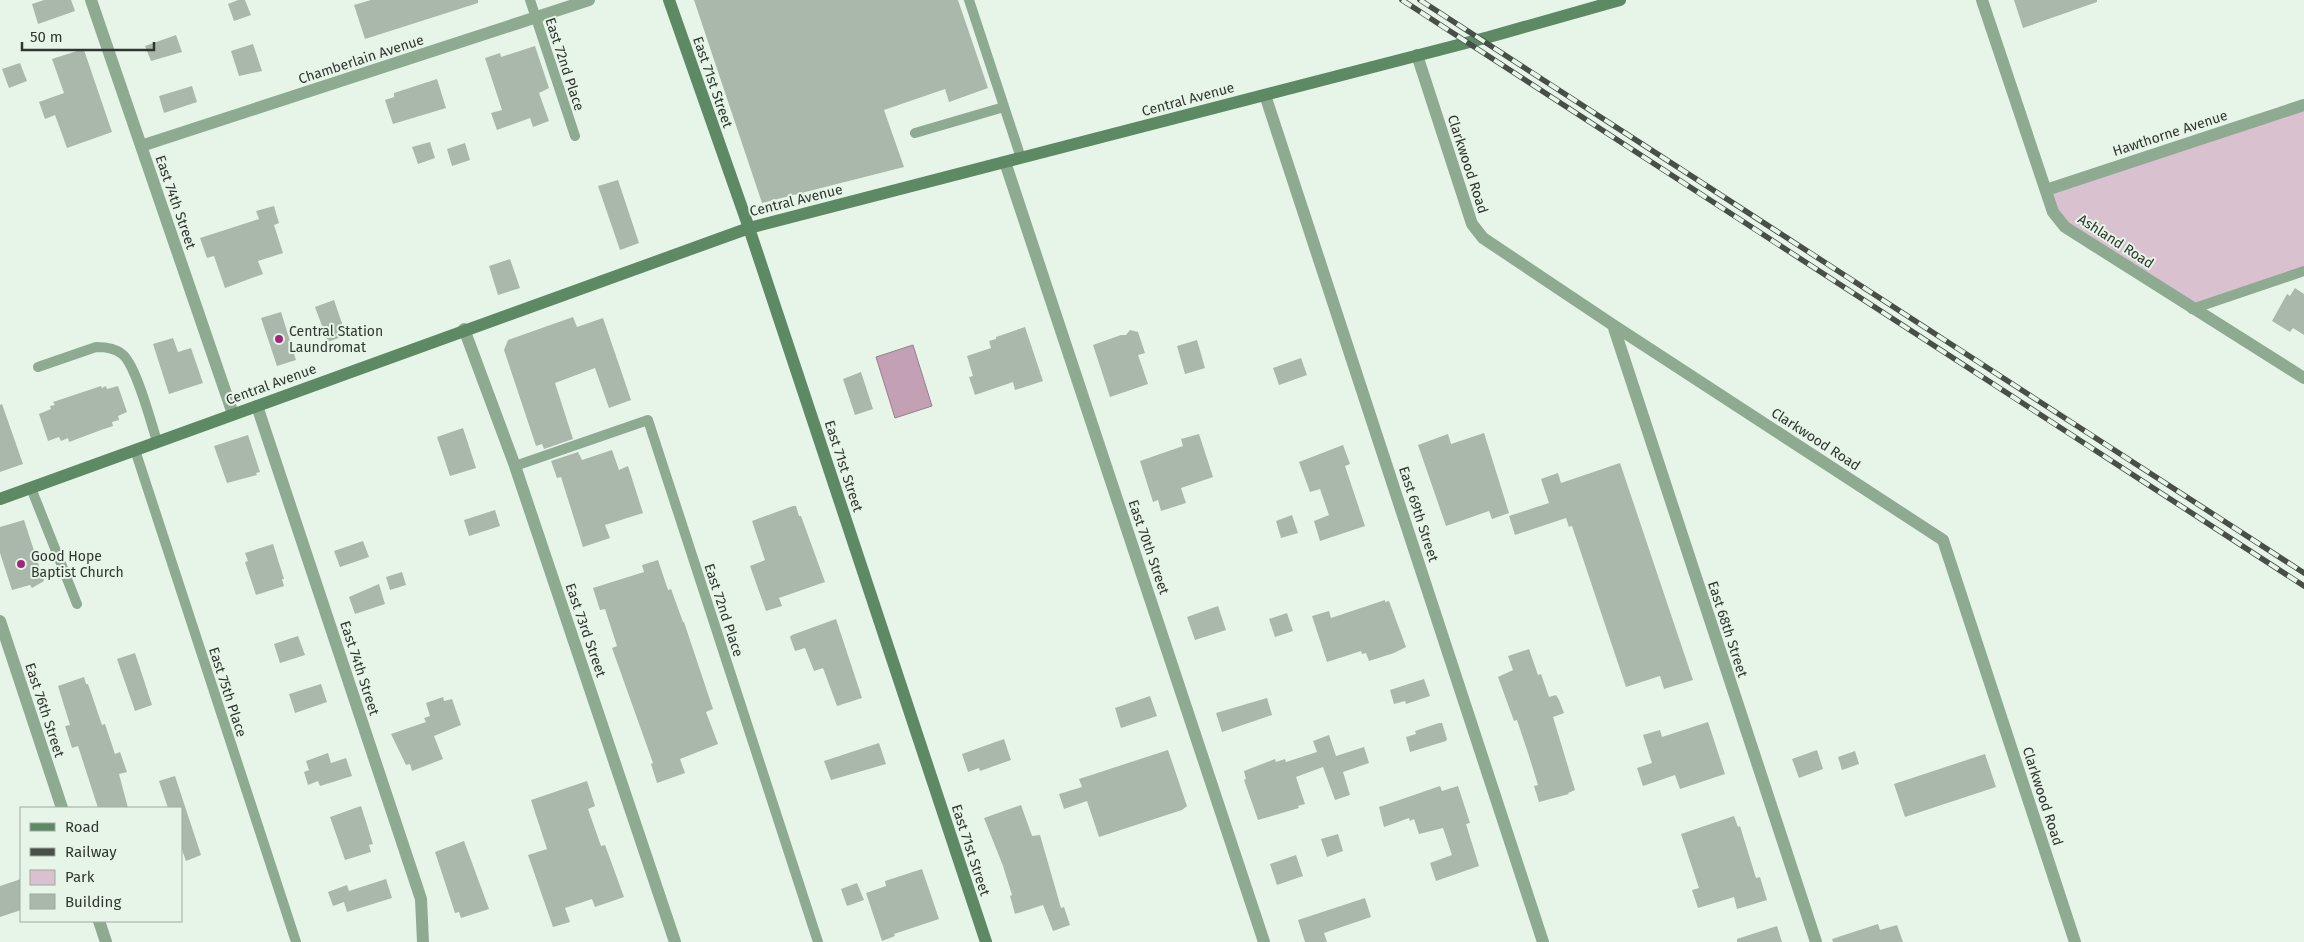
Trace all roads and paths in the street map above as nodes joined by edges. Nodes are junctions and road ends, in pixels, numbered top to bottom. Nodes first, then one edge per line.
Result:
1 (91, 0) edge
2 (530, 0) edge
3 (589, 0) edge
4 (669, 0) edge
5 (969, 0) edge
6 (1620, 0) edge
7 (1982, 0) edge
8 (1605, 2) edge
9 (536, 17) junction
10 (1417, 55) junction
11 (1265, 95) junction
12 (2304, 105) edge
13 (1004, 107) junction
14 (915, 133) dead end
15 (574, 136) dead end
16 (142, 146) junction
17 (1021, 158) junction
18 (1005, 162) junction
19 (2046, 190) junction
20 (749, 228) junction
21 (2304, 271) edge
22 (2192, 309) junction
23 (1613, 325) junction
24 (464, 329) junction
25 (38, 367) dead end
26 (2304, 378) edge
27 (256, 406) junction
28 (233, 414) junction
29 (157, 442) junction
30 (135, 450) junction
31 (515, 466) junction
32 (31, 488) junction
33 (0, 499) edge
34 (77, 604) dead end
35 (0, 621) edge
36 (62, 807) edge
37 (99, 922) edge
38 (106, 942) edge
39 (296, 942) edge
40 (423, 942) edge
41 (675, 942) edge
42 (818, 942) edge
43 (986, 942) edge
44 (1264, 942) edge
45 (1544, 942) edge
46 (1816, 942) edge
47 (2075, 942) edge

1 - 16 street, East 74th Street
2 - 9 lane, East 72nd Place
3 - 9 street, Chamberlain Avenue
4 - 20 street, East 71st Street
5 - 13 lane
6 - 8 street, Central Avenue
7 - 19 street, Ashland Road
8 - 10 street, Central Avenue
9 - 15 lane, East 72nd Place
9 - 16 street, Chamberlain Avenue
10 - 11 street, Central Avenue
10 - 23 street, Clarkwood Road
11 - 17 street, Central Avenue
11 - 45 street, East 69th Street
12 - 19 street, Hawthorne Avenue
13 - 14 lane
13 - 17 lane
16 - 28 street, East 74th Street
17 - 18 street, Central Avenue
18 - 20 street, Central Avenue
18 - 44 street, East 70th Street
19 - 22 street, Ashland Road
20 - 24 street, Central Avenue
20 - 43 street, East 71st Street
21 - 22 lane
22 - 26 street, Ashland Road
23 - 46 street, East 68th Street
23 - 47 street, Clarkwood Road
24 - 27 street, Central Avenue
24 - 31 street, East 73rd Street
25 - 29 lane
27 - 28 street, Central Avenue
27 - 40 street, East 74th Street
28 - 29 street, Central Avenue
29 - 30 street, Central Avenue
30 - 32 street, Central Avenue
30 - 39 lane, East 75th Place
31 - 41 street, East 73rd Street
31 - 42 lane, East 72nd Place
32 - 33 street, Central Avenue
32 - 34 lane
35 - 36 street, East 76th Street
37 - 38 street

